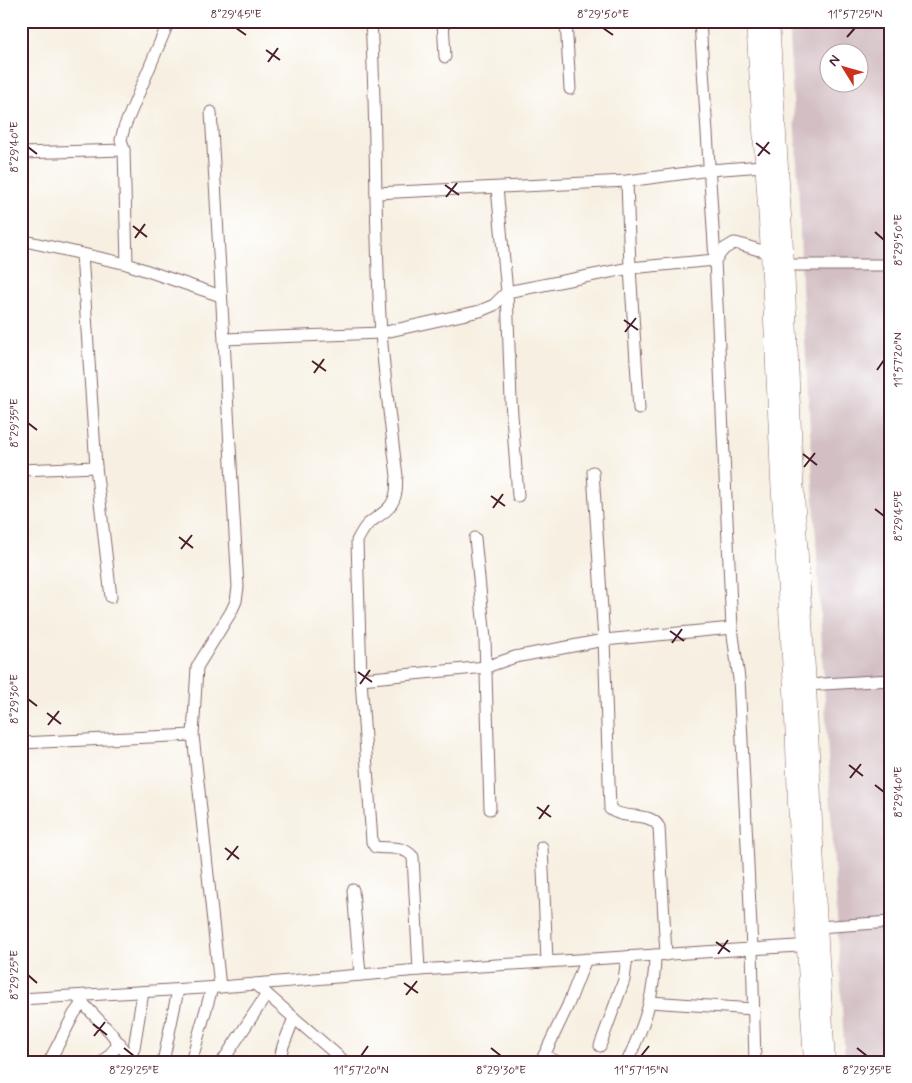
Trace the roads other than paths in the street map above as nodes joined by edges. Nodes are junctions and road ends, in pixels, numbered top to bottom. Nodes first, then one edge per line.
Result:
1 (169, 21) edge
2 (371, 21) edge
3 (444, 21) edge
4 (566, 21) edge
5 (700, 21) edge
6 (755, 21) edge
7 (770, 21) edge
8 (444, 57) dead end
9 (570, 89) dead end
10 (210, 112) dead end
11 (124, 150) junction
12 (21, 153) edge
13 (764, 166) junction
14 (710, 170) junction
15 (627, 181) junction
16 (497, 188) junction
17 (376, 193) junction
18 (21, 240) edge
19 (82, 254) junction
20 (780, 256) junction
21 (715, 260) junction
22 (127, 264) junction
23 (891, 265) edge
24 (630, 268) junction
25 (507, 292) junction
26 (220, 296) junction
27 (381, 333) junction
28 (224, 339) junction
29 (639, 409) dead end
30 (96, 467) junction
31 (21, 470) edge
32 (593, 472) dead end
33 (518, 496) dead end
34 (476, 538) dead end
35 (112, 598) dead end
36 (732, 628) junction
37 (604, 640) junction
38 (486, 667) junction
39 (361, 679) junction
40 (891, 680) edge
41 (807, 685) junction
42 (193, 735) junction
43 (21, 743) edge
44 (490, 809) dead end
45 (542, 847) dead end
46 (353, 890) dead end
47 (891, 922) edge
48 (818, 927) junction
49 (812, 945) junction
50 (752, 948) junction
51 (660, 955) junction
52 (627, 956) junction
53 (586, 959) junction
54 (547, 961) junction
55 (420, 970) junction
56 (360, 975) junction
57 (255, 984) junction
58 (216, 988) junction
59 (178, 990) junction
60 (143, 992) junction
61 (267, 994) junction
62 (21, 999) edge
63 (79, 999) junction
64 (650, 1002) junction
65 (753, 1009) junction
66 (294, 1018) junction
67 (120, 1043) junction
68 (600, 1046) dead end
69 (542, 1058) edge
70 (21, 1060) edge
71 (132, 1060) edge
72 (339, 1060) edge
73 (629, 1061) edge
74 (25, 1062) edge
75 (49, 1062) edge
76 (103, 1062) edge
77 (163, 1062) edge
78 (190, 1062) edge
79 (222, 1062) edge
80 (279, 1062) edge
81 (558, 1062) edge
82 (755, 1062) edge
83 (813, 1062) edge
84 (826, 1062) edge

1 - 11 street
2 - 17 street
3 - 8 street
4 - 9 street
5 - 14 street
6 - 13 main road
7 - 20 main road
10 - 26 street
11 - 12 street
11 - 22 street
13 - 14 street
13 - 20 main road
14 - 15 street
14 - 21 street
15 - 16 street
15 - 24 street
16 - 17 street
16 - 25 street
17 - 27 street
18 - 19 street
19 - 22 street
19 - 30 street
20 - 21 street
20 - 23 street
20 - 41 main road
20 - 49 main road
21 - 24 street
21 - 36 street
22 - 26 street
24 - 25 street
24 - 29 street
25 - 27 street
25 - 33 street
26 - 28 street
27 - 28 street
27 - 39 street
28 - 42 street
30 - 31 street
30 - 35 street
32 - 37 street
34 - 38 street
36 - 37 street
36 - 50 street
37 - 38 street
37 - 51 street
38 - 39 street
38 - 44 street
39 - 55 street
40 - 41 street
41 - 48 main road
42 - 43 street
42 - 58 street
45 - 54 street
46 - 56 street
47 - 48 street
48 - 49 main road
49 - 50 street
49 - 83 main road
49 - 84 main road
50 - 51 street
50 - 65 street
51 - 52 street
51 - 64 street
52 - 53 street
52 - 68 street
53 - 54 street
53 - 69 street
54 - 55 street
55 - 56 street
56 - 57 street
57 - 58 street
57 - 61 street
58 - 59 street
58 - 78 street
59 - 60 street
59 - 77 street
60 - 63 street
60 - 71 street
61 - 66 street
61 - 79 street
62 - 63 street
63 - 67 street
63 - 75 street
64 - 65 street
64 - 73 street
65 - 82 street
66 - 72 street
66 - 80 street
67 - 71 street
67 - 76 street
69 - 81 street
70 - 74 street

